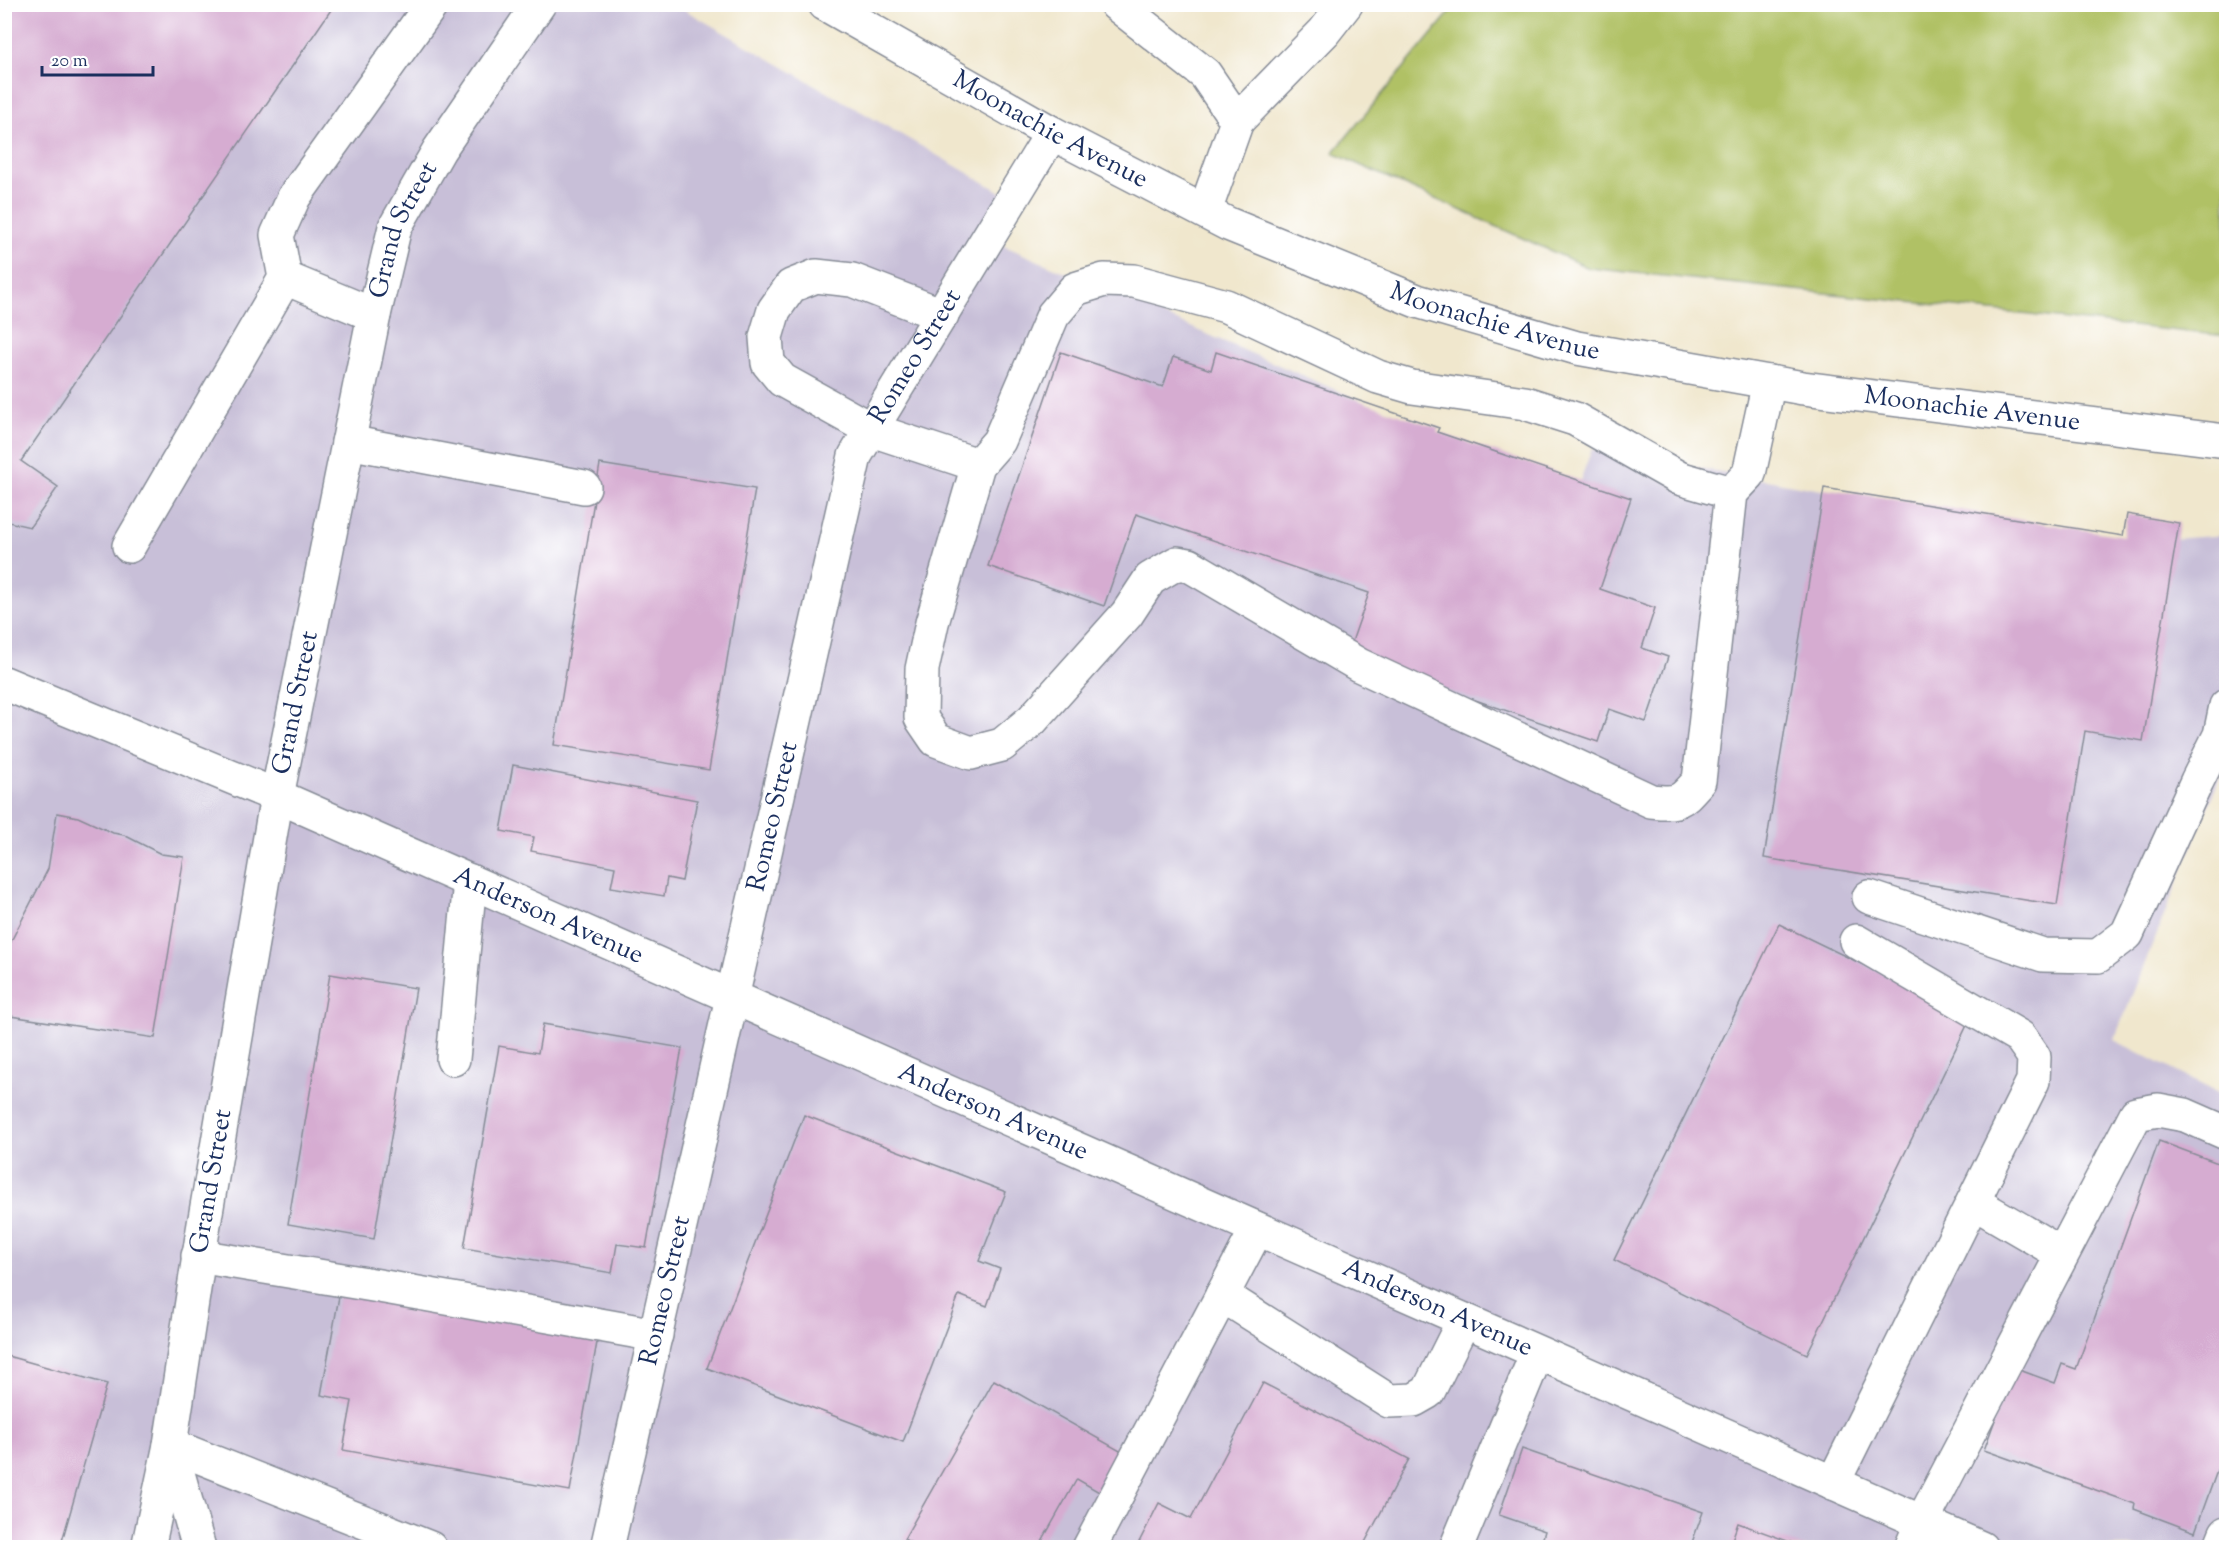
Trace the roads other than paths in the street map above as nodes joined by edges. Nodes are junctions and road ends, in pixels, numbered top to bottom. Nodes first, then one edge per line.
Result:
1 (432, 4) edge
2 (539, 4) edge
3 (825, 4) edge
4 (1116, 4) edge
5 (1346, 4) edge
6 (1237, 121) junction
7 (1052, 133) junction
8 (1205, 211) junction
9 (285, 278) junction
10 (374, 315) junction
11 (942, 315) junction
12 (1769, 382) junction
13 (872, 430) junction
14 (2226, 441) edge
15 (348, 442) junction
16 (978, 465) junction
17 (584, 487) dead end
18 (1731, 493) junction
19 (129, 546) dead end
20 (4, 683) edge
21 (2226, 706) edge
22 (277, 796) junction
23 (470, 881) junction
24 (1869, 897) dead end
25 (1856, 941) dead end
26 (733, 998) junction
27 (453, 1059) dead end
28 (2226, 1133) edge
29 (1973, 1202) junction
30 (1257, 1228) junction
31 (2062, 1254) junction
32 (198, 1256) junction
33 (1222, 1294) junction
34 (1464, 1320) junction
35 (656, 1335) junction
36 (1538, 1353) junction
37 (170, 1445) junction
38 (1833, 1483) junction
39 (2226, 1533) edge
40 (1916, 1535) edge
41 (148, 1548) edge
42 (199, 1548) edge
43 (430, 1548) edge
44 (607, 1548) edge
45 (1089, 1548) edge
46 (1456, 1548) edge
47 (1981, 1548) edge
48 (2220, 1548) edge

1 - 9 street
2 - 10 street, Grand Street
3 - 7 street, Moonachie Avenue
4 - 6 street
5 - 6 street
6 - 8 street
7 - 8 street, Moonachie Avenue
7 - 11 street, Romeo Street
8 - 12 street, Moonachie Avenue
9 - 10 street
9 - 19 street
10 - 15 street, Grand Street
11 - 13 street, Romeo Street
11 - 13 street
12 - 14 street, Moonachie Avenue
12 - 18 street
13 - 16 street
13 - 26 street, Romeo Street
15 - 17 street
15 - 22 street, Grand Street
16 - 18 street
16 - 18 street
20 - 22 street, Anderson Avenue
21 - 24 street
22 - 23 street, Anderson Avenue
22 - 32 street, Grand Street
23 - 26 street, Anderson Avenue
23 - 27 street
25 - 29 street
26 - 30 street, Anderson Avenue
26 - 35 street, Romeo Street
28 - 31 street
29 - 31 street
29 - 38 street
30 - 33 street
30 - 34 street, Anderson Avenue
31 - 40 street
32 - 35 street
32 - 37 street, Grand Street
33 - 34 street
33 - 45 street
34 - 36 street, Anderson Avenue
35 - 44 street, Romeo Street
36 - 38 street, Anderson Avenue
36 - 46 street
37 - 41 street, Grand Street
37 - 42 street, Grand Street
37 - 43 street
38 - 40 street, Anderson Avenue
39 - 48 street
40 - 47 street, Anderson Avenue

